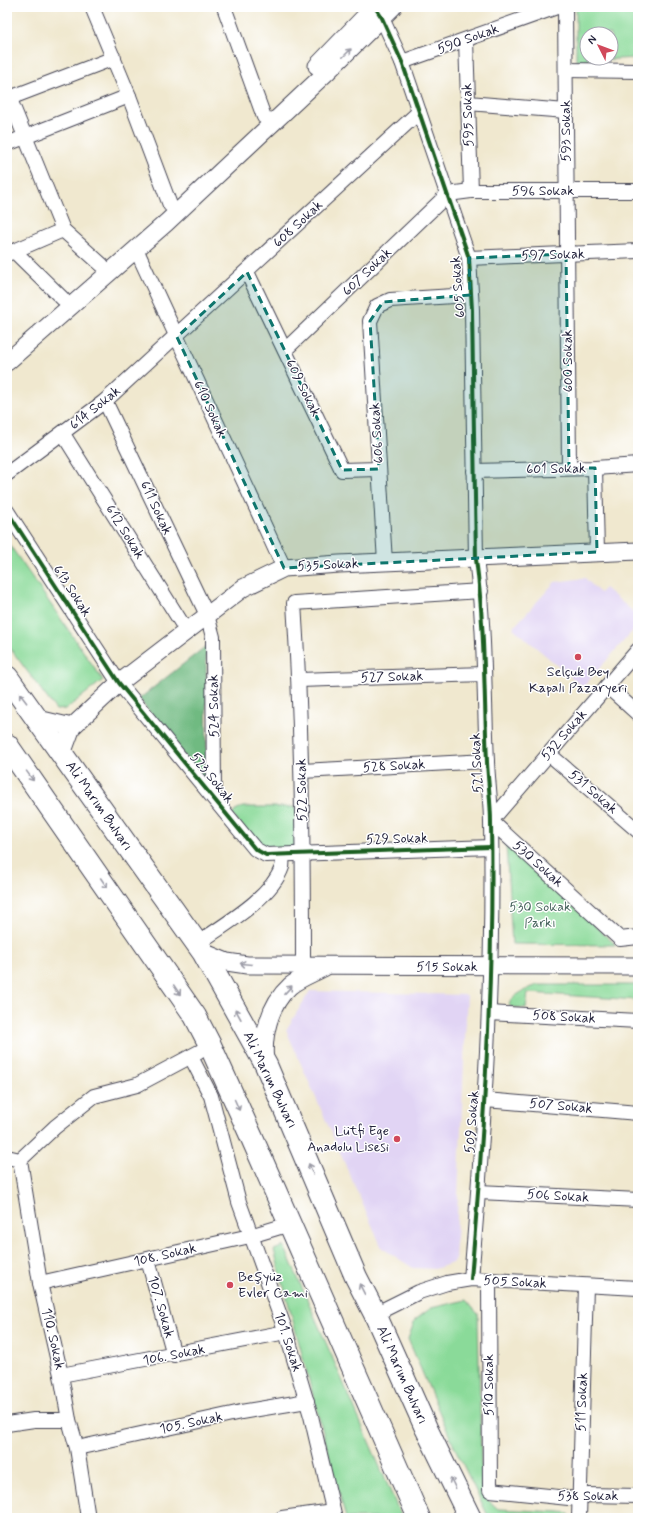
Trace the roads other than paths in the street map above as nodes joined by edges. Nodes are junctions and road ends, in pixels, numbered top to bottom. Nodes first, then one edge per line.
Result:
1 (92, 7) edge
2 (224, 7) edge
3 (556, 7) edge
4 (565, 7) edge
5 (381, 10) edge
6 (466, 40) junction
7 (114, 58) junction
8 (402, 62) junction
9 (566, 70) junction
10 (638, 71) edge
11 (8, 96) edge
12 (129, 96) junction
13 (468, 103) junction
14 (419, 112) junction
15 (566, 112) junction
16 (264, 117) junction
17 (26, 137) junction
18 (7, 144) edge
19 (471, 191) junction
20 (567, 191) junction
21 (638, 191) edge
22 (448, 194) junction
23 (170, 205) junction
24 (62, 230) junction
25 (136, 249) junction
26 (638, 251) edge
27 (11, 253) edge
28 (566, 254) junction
29 (469, 258) junction
30 (102, 265) junction
31 (247, 272) junction
32 (470, 295) junction
33 (63, 299) junction
34 (177, 337) junction
35 (7, 347) edge
36 (285, 350) junction
37 (7, 362) edge
38 (105, 401) junction
39 (63, 434) junction
40 (638, 465) edge
41 (569, 468) junction
42 (595, 468) junction
43 (379, 469) junction
44 (474, 471) junction
45 (7, 474) edge
46 (7, 511) edge
47 (638, 551) edge
48 (597, 552) junction
49 (476, 559) junction
50 (385, 562) junction
51 (284, 568) junction
52 (481, 591) junction
53 (207, 615) junction
54 (186, 630) junction
55 (638, 650) edge
56 (484, 674) junction
57 (7, 678) edge
58 (299, 680) junction
59 (119, 683) junction
60 (606, 686) junction
61 (638, 714) edge
62 (38, 719) junction
63 (72, 727) junction
64 (7, 745) edge
65 (62, 754) junction
66 (549, 754) junction
67 (487, 761) junction
68 (302, 771) junction
69 (214, 797) junction
70 (491, 821) junction
71 (638, 831) edge
72 (491, 847) junction
73 (303, 854) junction
74 (282, 855) junction
75 (638, 937) edge
76 (200, 948) junction
77 (638, 966) edge
78 (491, 967) junction
79 (306, 971) junction
80 (489, 1013) junction
81 (638, 1021) edge
82 (210, 1045) junction
83 (191, 1057) junction
84 (266, 1065) junction
85 (485, 1100) junction
86 (638, 1113) edge
87 (14, 1159) edge
88 (479, 1192) junction
89 (638, 1200) edge
90 (290, 1224) junction
91 (250, 1236) junction
92 (148, 1260) junction
93 (472, 1279) junction
94 (489, 1280) junction
95 (40, 1283) junction
96 (586, 1286) junction
97 (638, 1288) edge
98 (375, 1314) junction
99 (286, 1332) junction
100 (174, 1355) junction
101 (61, 1375) junction
102 (307, 1401) junction
103 (69, 1420) junction
104 (7, 1424) edge
105 (77, 1448) junction
106 (490, 1490) joint
107 (638, 1496) edge
108 (578, 1499) junction
109 (334, 1514) edge
110 (88, 1518) edge
111 (282, 1518) edge
112 (419, 1518) edge
113 (470, 1518) edge
114 (579, 1518) edge

1 - 7 street
2 - 16 street
3 - 6 street, 590 Sokak
4 - 9 street, 593 Sokak
5 - 8 street, 605 Sokak
5 - 16 street
25 -> 5 street
6 - 8 street, 590 Sokak
6 - 13 street, 595 Sokak
7 - 11 street
7 - 12 street
8 - 14 street, 605 Sokak
9 - 10 street
9 - 15 street, 593 Sokak
11 - 17 street
12 - 17 street
12 - 23 street
13 - 15 street
13 - 19 street, 595 Sokak
14 - 22 street, 605 Sokak
14 - 31 street, 608 Sokak
15 - 20 street, 593 Sokak
16 - 23 street
17 - 18 street
17 - 24 street
19 - 20 street, 596 Sokak
19 - 22 street, 596 Sokak
20 - 21 street, 596 Sokak
20 - 28 street, 593 Sokak
22 - 29 street, 605 Sokak
22 - 36 street, 607 Sokak
23 - 30 street
24 - 27 street
24 - 30 street
25 - 34 street, 610 Sokak
25 - 37 street
26 - 28 street, 597 Sokak
27 - 33 street
28 - 29 street, 597 Sokak
28 - 41 street, 600 Sokak
29 - 32 street, 605 Sokak
30 - 33 street
31 - 34 street, 608 Sokak
31 - 36 street, 609 Sokak
32 - 43 street, 606 Sokak
32 - 44 street, 605 Sokak
33 - 35 street
34 - 38 street, 614 Sokak
34 - 51 street, 610 Sokak
36 - 43 street, 609 Sokak
38 - 39 street, 614 Sokak
38 - 53 street, 611 Sokak
39 - 45 street, 614 Sokak
39 - 54 street, 612 Sokak
40 - 42 street, 601 Sokak
41 - 42 street, 601 Sokak
41 - 44 street, 601 Sokak
42 - 48 street
43 - 50 street, 606 Sokak
44 - 49 street, 605 Sokak
46 - 59 street, 613 Sokak
47 - 48 street, 535 Sokak
48 - 49 street, 535 Sokak
49 - 50 street, 535 Sokak
49 - 52 street, 521 Sokak
50 - 51 street, 535 Sokak
51 - 53 street, 535 Sokak
52 - 56 street, 521 Sokak
52 - 58 street, 522 Sokak
53 - 54 street, 535 Sokak
53 - 69 street, 524 Sokak
54 - 59 street, 535 Sokak
55 - 60 street, 532 Sokak
56 - 58 street, 527 Sokak
56 - 67 street, 521 Sokak
62 -> 57 main road, Ali Marım Bulvarı
58 - 68 street, 522 Sokak
59 - 63 street, 535 Sokak
59 - 69 street, 523 Sokak
60 - 61 street
60 - 66 street, 532 Sokak
62 - 63 street
62 - 65 main road, Ali Marım Bulvarı
63 - 65 street
64 -> 82 main road
65 - 76 main road, Ali Marım Bulvarı
66 - 70 street, 532 Sokak
66 - 71 street, 531 Sokak
67 - 68 street, 528 Sokak
67 - 70 street, 521 Sokak
68 - 73 street, 522 Sokak
69 - 74 street, 523 Sokak
70 - 72 street, 521 Sokak
70 - 75 street, 530 Sokak
72 - 73 street, 529 Sokak
72 - 78 street, 521 Sokak
73 - 74 street, 523 Sokak
73 - 79 street, 522 Sokak
74 - 76 street
79 -> 76 street, 515 Sokak
84 -> 76 main road, Ali Marım Bulvarı
77 - 78 street, 515 Sokak
78 - 79 street, 515 Sokak
78 - 80 street, 509 Sokak
84 -> 79 street, 515 Sokak
80 - 81 street, 508 Sokak
80 - 85 street, 509 Sokak
82 - 83 street
82 -> 90 main road
83 - 87 street
83 - 91 street, 101. Sokak
98 -> 84 main road, Ali Marım Bulvarı
85 - 86 street, 507 Sokak
85 - 88 street, 509 Sokak
87 - 95 street, 110. Sokak
88 - 89 street, 506 Sokak
88 - 93 street, 509 Sokak
90 - 91 street, 108. Sokak
90 - 112 main road
91 - 92 street, 108. Sokak
91 - 99 street, 101. Sokak
92 - 95 street, 108. Sokak
92 - 100 street, 107. Sokak
93 - 94 street, 505 Sokak
93 - 98 street, 505 Sokak
94 - 96 street, 505 Sokak
94 - 106 street, 510 Sokak
95 - 101 street, 110. Sokak
96 - 97 street, 505 Sokak
96 - 108 street, 511 Sokak
113 -> 98 main road, Ali Marım Bulvarı
99 - 100 street, 106. Sokak
99 - 102 street, 101. Sokak
100 - 101 street, 106. Sokak
101 - 103 street, 110. Sokak
102 - 105 street, 105. Sokak
102 - 109 street, 101. Sokak
103 - 104 street
103 - 105 street, 110. Sokak
105 - 110 street, 110. Sokak
106 - 108 street, 538 Sokak
107 - 108 street, 538 Sokak
108 - 114 street, 511 Sokak
109 - 111 street

